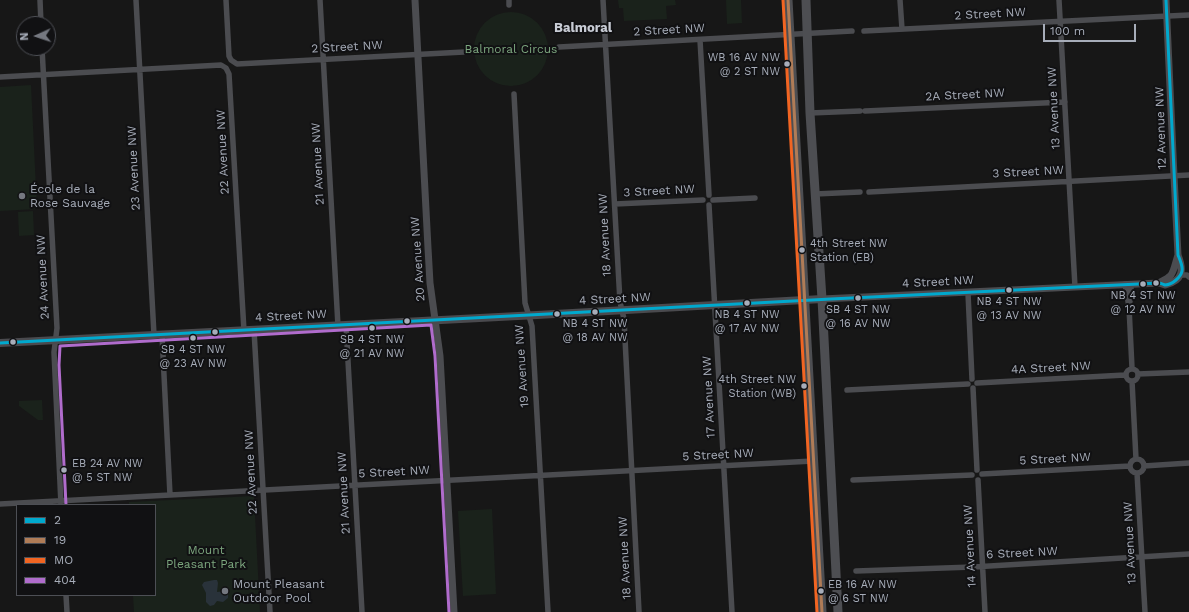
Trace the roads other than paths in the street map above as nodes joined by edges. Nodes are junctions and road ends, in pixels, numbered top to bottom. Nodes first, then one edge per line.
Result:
1 (40, 0) edge
2 (136, 0) edge
3 (226, 0) edge
4 (320, 0) edge
5 (415, 0) edge
6 (603, 0) edge
7 (788, 0) edge
8 (806, 0) edge
9 (900, 0) edge
10 (1059, 0) edge
11 (1166, 0) edge
12 (1189, 15) edge
13 (41, 16) edge
14 (1167, 16) junction
15 (1060, 21) junction
16 (902, 29) junction
17 (852, 31) dead end
18 (864, 31) dead end
19 (807, 34) junction
20 (790, 35) junction
21 (700, 40) junction
22 (606, 45) junction
23 (559, 47) dead end
24 (464, 52) dead end
25 (418, 54) junction
26 (43, 56) edge
27 (323, 60) junction
28 (140, 70) junction
29 (44, 75) junction
30 (0, 77) edge
31 (514, 94) dead end
32 (1065, 102) junction
33 (810, 113) junction
34 (1189, 175) edge
35 (1174, 176) junction
36 (1069, 181) junction
37 (860, 192) dead end
38 (869, 192) dead end
39 (815, 194) junction
40 (709, 195) junction
41 (755, 198) dead end
42 (703, 200) junction
43 (711, 202) junction
44 (615, 204) junction
45 (1178, 255) junction
46 (1181, 274) junction
47 (1189, 277) edge
48 (1159, 283) junction
49 (1128, 284) junction
50 (1075, 287) junction
51 (968, 293) junction
52 (822, 299) junction
53 (805, 301) junction
54 (715, 306) junction
55 (622, 310) junction
56 (530, 316) junction
57 (435, 320) junction
58 (342, 326) junction
59 (254, 330) junction
60 (244, 331) junction
61 (158, 335) junction
62 (55, 341) junction
63 (0, 343) edge
64 (1132, 368) junction
65 (1189, 372) edge
66 (1138, 374) junction
67 (1126, 375) junction
68 (1132, 381) junction
69 (973, 383) junction
70 (847, 390) dead end
71 (1136, 459) junction
72 (813, 461) junction
73 (1189, 463) edge
74 (724, 466) junction
75 (1130, 466) junction
76 (1144, 466) junction
77 (977, 470) junction
78 (632, 471) junction
79 (1137, 473) junction
80 (982, 474) junction
81 (972, 475) junction
82 (540, 476) junction
83 (853, 480) dead end
84 (978, 480) junction
85 (447, 481) junction
86 (355, 486) junction
87 (262, 491) junction
88 (170, 495) junction
89 (61, 503) edge
90 (0, 504) edge
91 (1189, 554) edge
92 (1142, 557) junction
93 (982, 566) junction
94 (856, 571) dead end
95 (66, 596) edge
96 (67, 612) edge
97 (270, 612) edge
98 (362, 612) edge
99 (454, 612) edge
100 (548, 612) edge
101 (639, 612) edge
102 (732, 612) edge
103 (822, 612) edge
104 (838, 612) edge
105 (985, 612) edge
106 (1144, 612) edge

1 - 13 street
2 - 28 street, 23 Avenue NW
3 - 27 street, 2 Street NW
4 - 27 street, 21 Avenue NW
5 - 25 street, 20 Avenue NW
6 - 22 street, 18 Avenue NW
7 - 20 highway
8 - 19 highway
9 - 16 street
10 - 15 street, 13 Avenue NW
11 - 14 street, 12 Avenue NW
12 - 14 street, 2 Street NW
14 - 15 street, 2 Street NW
14 - 35 street, 12 Avenue NW
15 - 16 street, 2 Street NW
15 - 32 street, 13 Avenue NW
16 - 18 street, 2 Street NW
17 - 19 street, 2 Street NW
19 - 20 street, 2 Street NW
19 - 33 highway
20 - 21 street, 2 Street NW
20 - 53 highway
21 - 22 street, 2 Street NW
21 - 40 street
22 - 23 street, 2 Street NW
22 - 44 street, 18 Avenue NW
24 - 25 street, 2 Street NW
25 - 27 street, 2 Street NW
25 - 57 street, 20 Avenue NW
26 - 29 street, 24 Avenue NW
27 - 58 street, 21 Avenue NW
28 - 29 street
28 - 60 street, 22 Avenue NW
28 - 61 street, 23 Avenue NW
29 - 30 street
29 - 62 street, 24 Avenue NW
31 - 56 street, 19 Avenue NW
32 - 33 street, 2A Street NW
32 - 36 street, 13 Avenue NW
33 - 39 highway
34 - 35 street, 3 Street NW
35 - 36 street, 3 Street NW
35 - 45 street, 12 Avenue NW
36 - 38 street, 3 Street NW
36 - 50 street, 13 Avenue NW
37 - 39 street
39 - 52 highway
40 - 42 street
40 - 43 street
41 - 43 street
42 - 43 street
42 - 44 street, 3 Street NW
43 - 54 street, 17 Avenue NW
44 - 55 street, 18 Avenue NW
45 - 46 street, 12 Avenue NW
45 - 48 street, 12 Avenue NW
46 - 47 street
46 - 48 street, 4 Street NW
48 - 49 street, 4 Street NW
49 - 50 street, 4 Street NW
49 - 64 street
50 - 51 street, 4 Street NW
51 - 52 street, 4 Street NW
51 - 69 street
52 - 53 main road, 4 Street NW
52 - 104 highway
53 - 54 main road, 4 Street NW
53 - 72 highway
54 - 55 main road, 4 Street NW
54 - 74 street, 17 Avenue NW
55 - 56 main road, 4 Street NW
55 - 78 street, 18 Avenue NW
56 - 57 main road, 4 Street NW
56 - 82 street, 19 Avenue NW
57 - 58 main road, 4 Street NW
57 - 85 street, 20 Avenue NW
58 - 59 main road, 4 Street NW
58 - 86 street, 21 Avenue NW
59 - 60 main road, 4 Street NW
59 - 87 street, 22 Avenue NW
60 - 61 main road, 4 Street NW
61 - 62 main road, 4 Street NW
61 - 88 street, 23 Avenue NW
62 - 63 main road, 4 Street NW
62 - 89 street, 24 Avenue NW
64 - 66 street
64 - 67 street
65 - 66 street
66 - 68 street
67 - 68 street
67 - 69 street, 4A Street NW
68 - 71 street
69 - 70 street, 4A Street NW
69 - 77 street
71 - 75 street
71 - 76 street
72 - 74 street, 5 Street NW
72 - 103 highway
73 - 76 street
74 - 78 street, 5 Street NW
74 - 102 street, 17 Avenue NW
75 - 79 street
75 - 80 street, 5 Street NW
76 - 79 street
77 - 80 street
77 - 81 street
78 - 82 street, 5 Street NW
78 - 101 street, 18 Avenue NW
79 - 92 street, 13 Avenue NW
80 - 84 street
81 - 83 street
81 - 84 street
82 - 85 street, 5 Street NW
82 - 100 street, 19 Avenue NW
84 - 93 street, 14 Avenue NW
85 - 86 street, 5 Street NW
85 - 99 street, 20 Avenue NW
86 - 87 street, 5 Street NW
86 - 98 street, 21 Avenue NW
87 - 88 street, 5 Street NW
87 - 97 street, 22 Avenue NW
88 - 89 street, 5 Street NW
89 - 90 street, 5 Street NW
91 - 92 street, 6 Street NW
92 - 93 street, 6 Street NW
92 - 106 street, 13 Avenue NW
93 - 94 street, 6 Street NW
93 - 105 street, 14 Avenue NW
95 - 96 street

